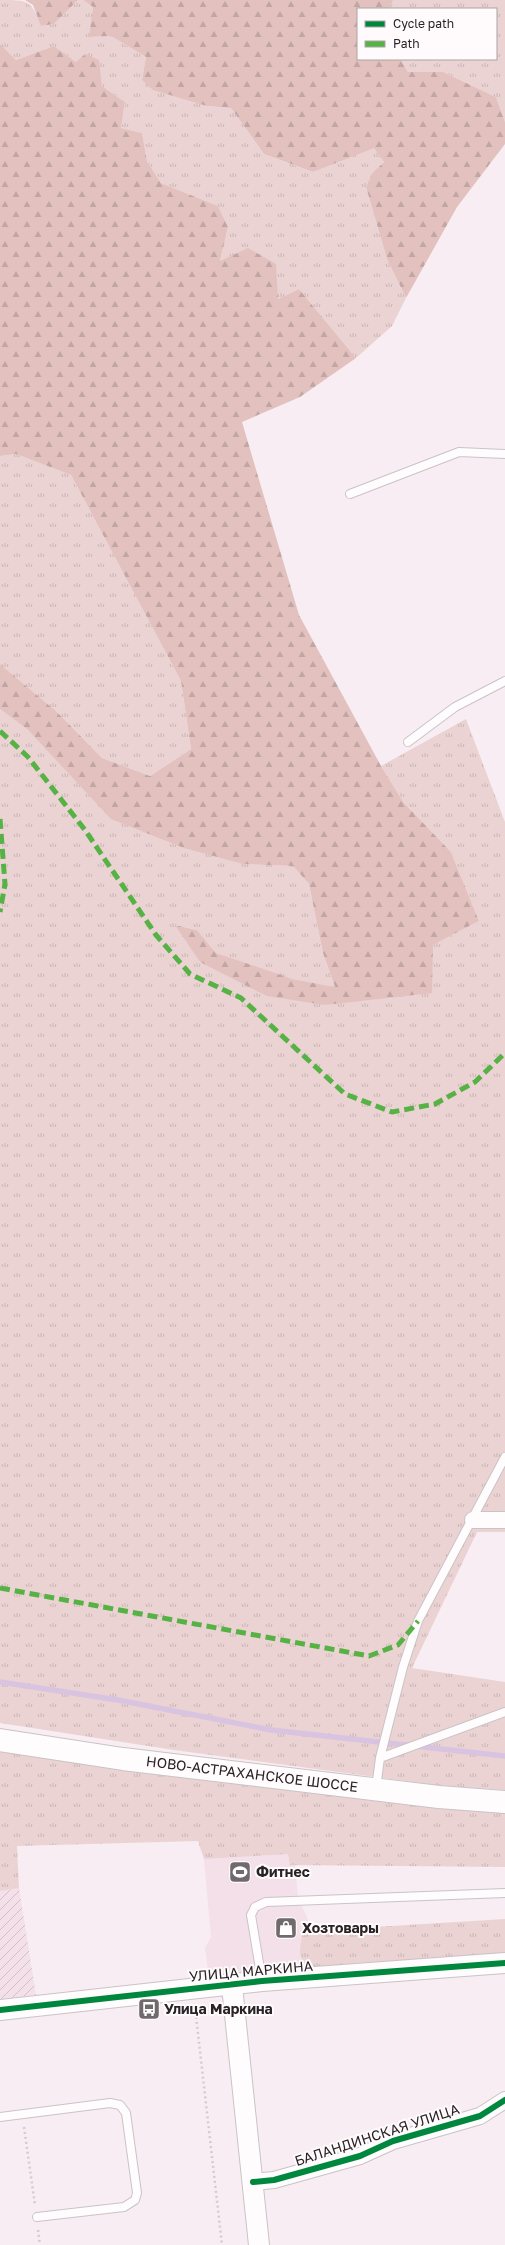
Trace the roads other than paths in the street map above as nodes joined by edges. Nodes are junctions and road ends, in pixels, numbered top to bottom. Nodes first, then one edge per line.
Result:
1 (505, 454) edge
2 (350, 494) dead end
3 (505, 681) edge
4 (408, 742) dead end
5 (505, 1457) edge
6 (473, 1520) junction
7 (505, 1520) edge
8 (505, 1712) edge
9 (0, 1740) edge
10 (380, 1758) junction
11 (376, 1788) junction
12 (505, 1802) edge
13 (505, 1893) edge
14 (505, 1963) edge
15 (262, 1981) junction
16 (232, 1986) junction
17 (0, 2010) edge
18 (505, 2100) edge
19 (0, 2116) edge
20 (253, 2182) junction
21 (37, 2217) road end
22 (259, 2245) edge

1 - 2 lane
3 - 4 lane
5 - 6 lane
6 - 7 street
6 - 10 lane
8 - 10 lane
9 - 11 main road, НОВО-АСТРАХАНСКОЕ ШОССЕ
10 - 11 lane
11 - 12 main road, НОВО-АСТРАХАНСКОЕ ШОССЕ
13 - 15 lane
14 - 15 street, УЛИЦА МАРКИНА
15 - 16 street, УЛИЦА МАРКИНА
16 - 17 street, УЛИЦА МАРКИНА
16 - 20 street
18 - 20 street, БАЛАНДИНСКАЯ УЛИЦА
19 - 21 lane
20 - 22 street

